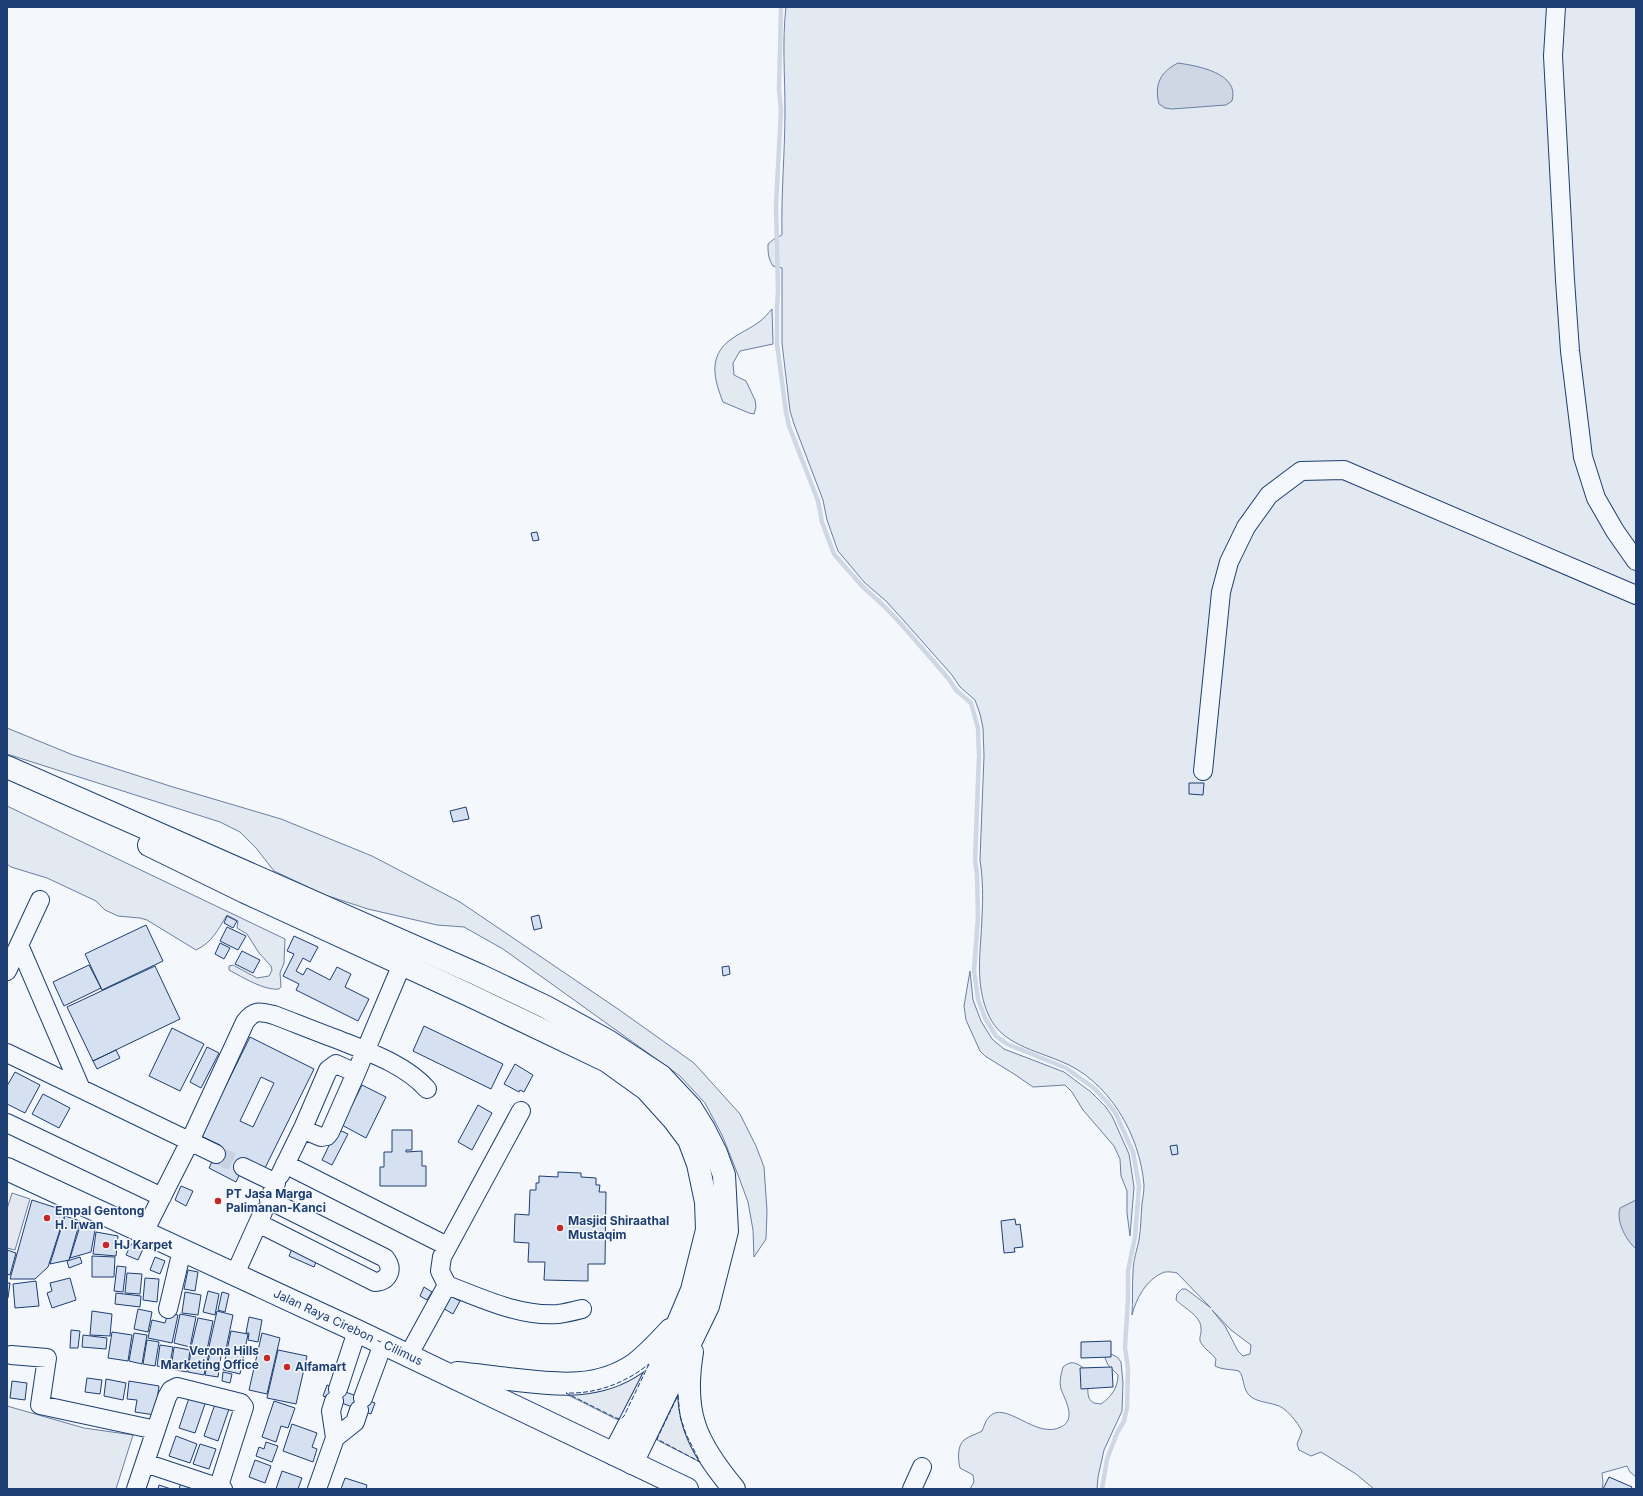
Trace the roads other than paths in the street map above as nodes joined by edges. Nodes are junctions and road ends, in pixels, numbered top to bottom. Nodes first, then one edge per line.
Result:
1 (1556, 7) edge
2 (1636, 561) edge
3 (1636, 595) edge
4 (7, 767) edge
5 (1203, 771) dead end
6 (7, 778) edge
7 (40, 900) dead end
8 (19, 946) junction
9 (402, 964) junction
10 (7, 972) edge
11 (366, 1051) junction
12 (7, 1053) edge
13 (356, 1073) junction
14 (81, 1089) junction
15 (427, 1089) dead end
16 (521, 1111) dead end
17 (7, 1123) edge
18 (303, 1128) junction
19 (190, 1141) junction
20 (216, 1154) tunnel mouth
21 (285, 1164) junction
22 (243, 1167) tunnel mouth
23 (7, 1170) edge
24 (276, 1183) junction
25 (162, 1197) junction
26 (268, 1200) junction
27 (258, 1223) junction
28 (144, 1232) junction
29 (447, 1246) junction
30 (182, 1250) junction
31 (235, 1274) junction
32 (447, 1285) junction
33 (168, 1309) dead end
34 (582, 1309) dead end
35 (686, 1328) junction
36 (357, 1331) junction
37 (383, 1344) junction
38 (11, 1355) dead end
39 (408, 1356) junction
40 (440, 1371) junction
41 (156, 1430) junction
42 (335, 1438) junction
43 (623, 1458) junction
44 (144, 1463) junction
45 (922, 1467) dead end
46 (220, 1488) edge
47 (136, 1489) edge
48 (317, 1489) edge
49 (687, 1489) edge
50 (734, 1489) edge
51 (912, 1489) edge

1 - 2 street
3 - 5 street
4 - 35 highway
6 - 9 highway
7 - 8 street
8 - 10 street
8 - 14 street
9 - 11 street
9 - 35 highway
11 - 13 street
11 - 15 street
11 - 19 street
12 - 14 street
13 - 18 street
13 - 18 street
14 - 19 street
16 - 29 street
17 - 25 street
18 - 21 street
19 - 20 street
19 - 25 street
21 - 24 street
21 - 29 street
22 - 24 street
23 - 28 highway, Jalan Raya Cirebon - Cilimus
24 - 26 street
25 - 28 street
26 - 27 street
26 - 27 street
27 - 31 street
28 - 30 highway, Jalan Raya Cirebon - Cilimus
29 - 32 street
30 - 31 highway, Jalan Raya Cirebon - Cilimus
30 - 33 street
31 - 36 highway, Jalan Raya Cirebon - Cilimus
32 - 34 street
32 - 39 street
35 - 40 highway
35 - 43 highway
35 - 50 highway
36 - 37 highway, Jalan Raya Cirebon - Cilimus
36 - 42 street
37 - 39 highway, Jalan Raya Cirebon - Cilimus
37 - 42 street
38 - 41 street
39 - 40 highway, Jalan Raya Cirebon - Cilimus
40 - 43 highway, Jalan Raya Cirebon - Cilimus
41 - 44 street
41 - 46 street
42 - 48 street
43 - 49 highway, Jalan Raya Cirebon - Cilimus
44 - 46 street
44 - 47 street
45 - 51 street

